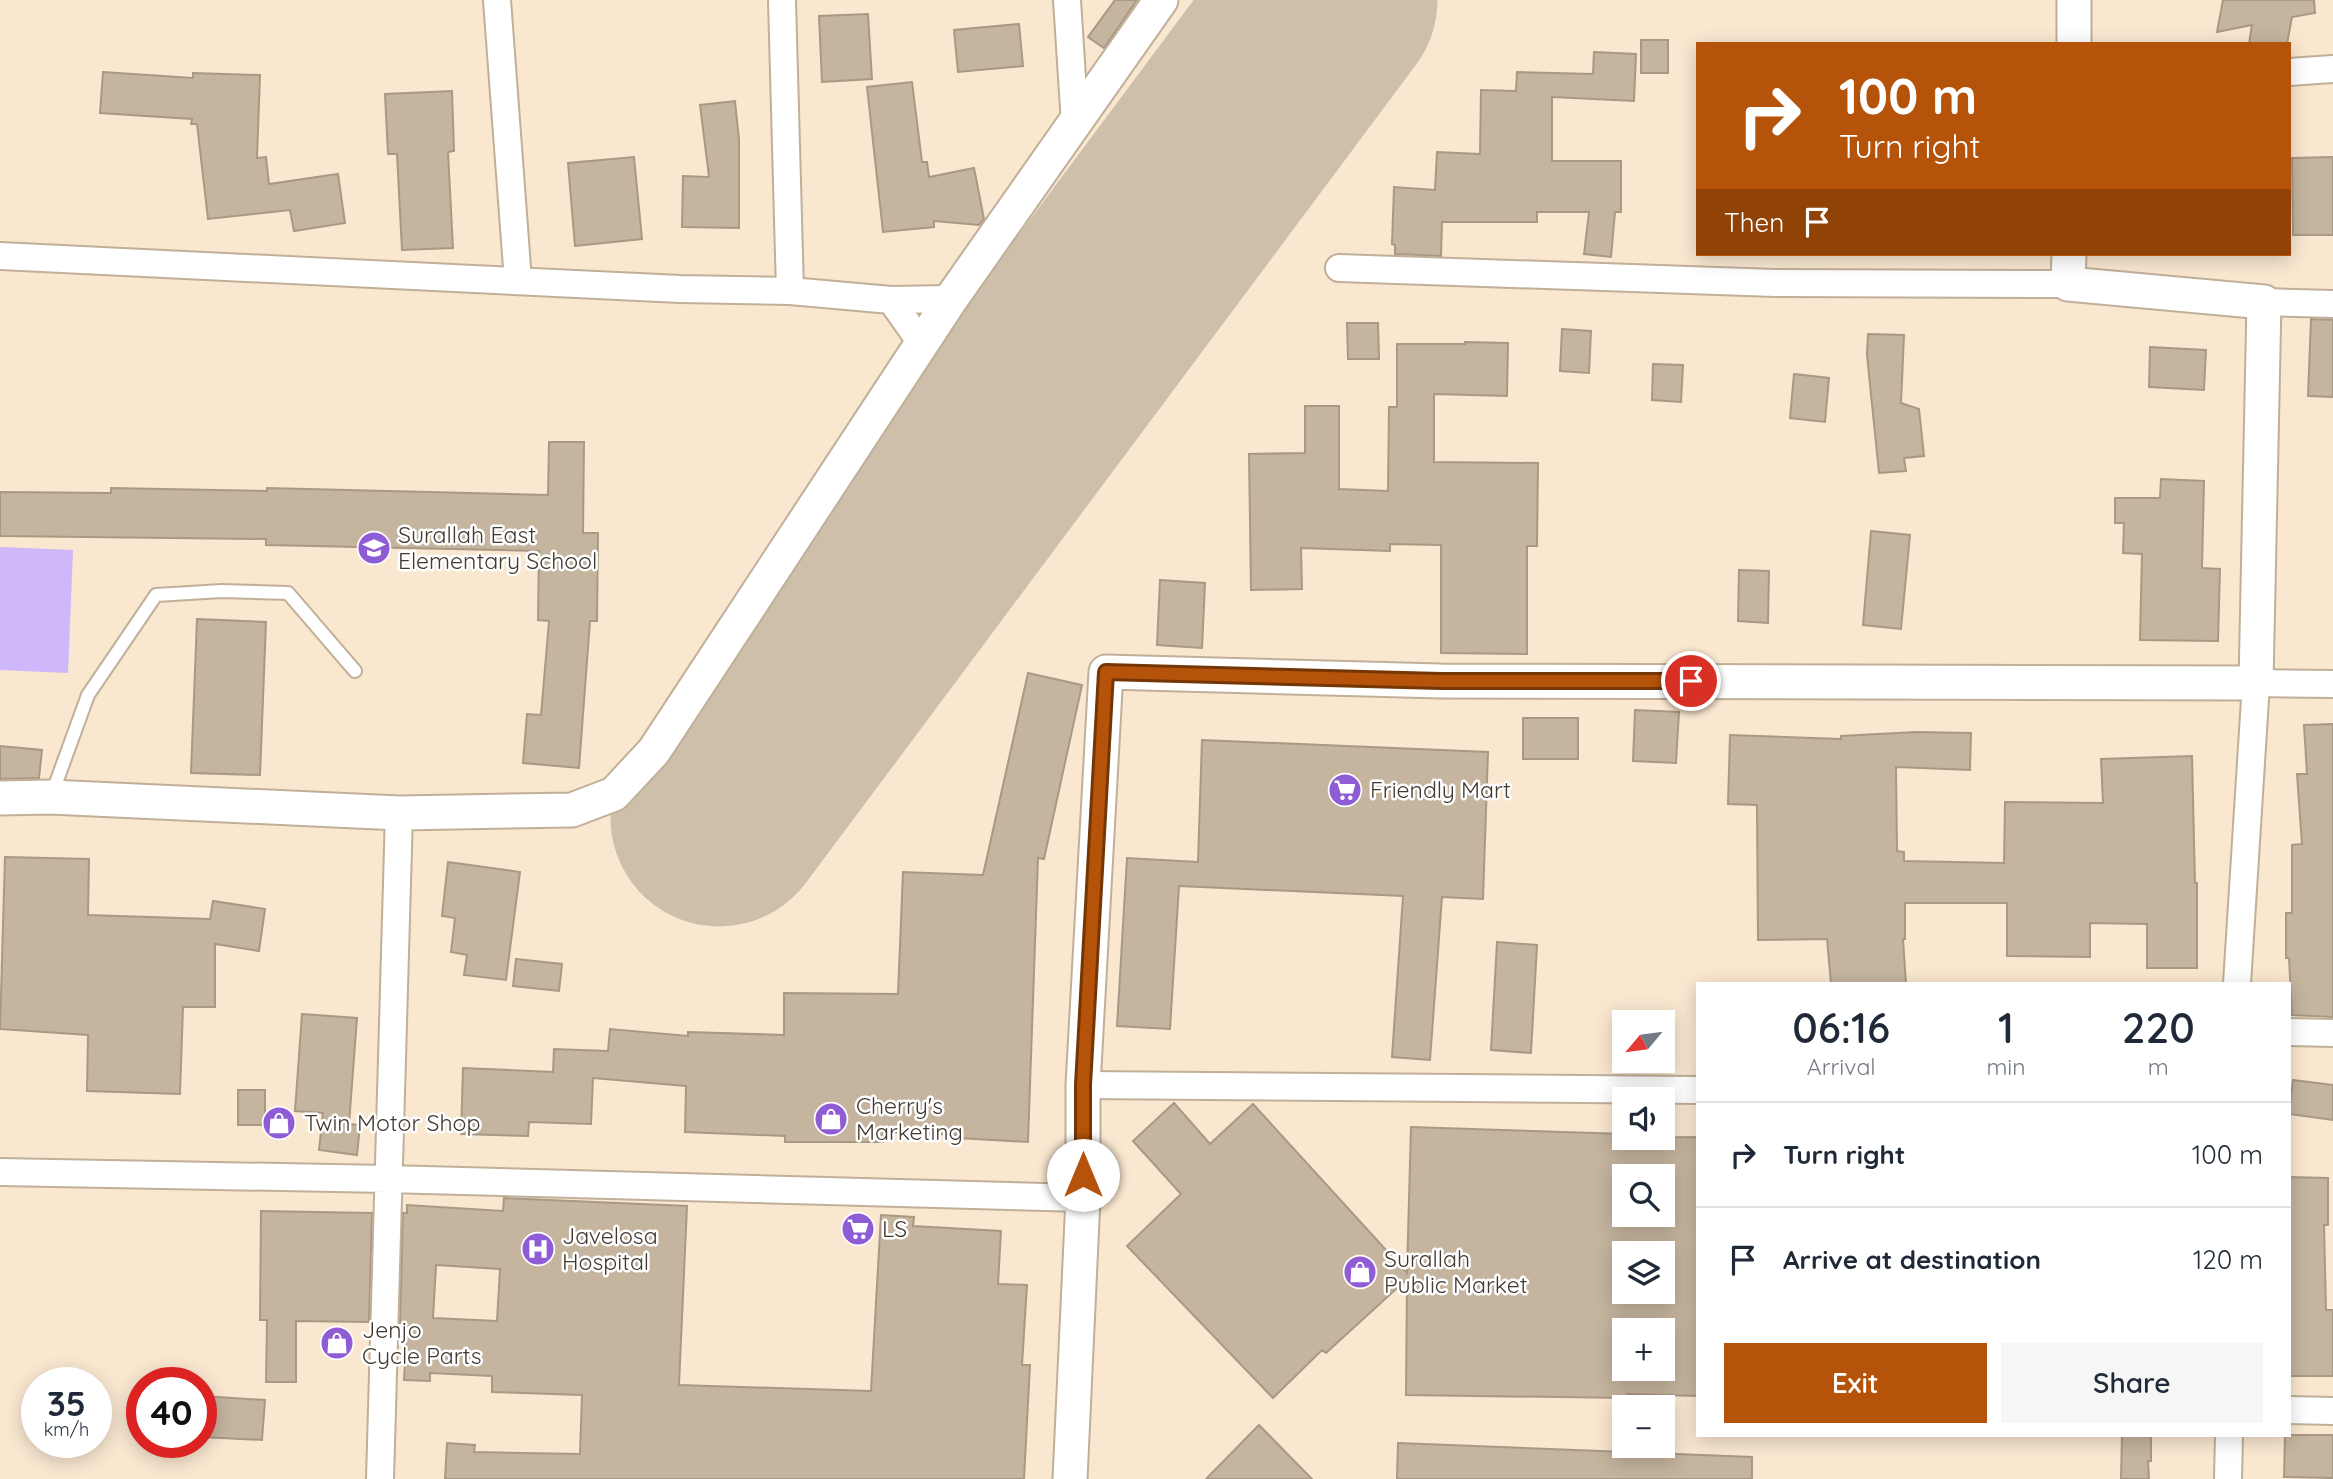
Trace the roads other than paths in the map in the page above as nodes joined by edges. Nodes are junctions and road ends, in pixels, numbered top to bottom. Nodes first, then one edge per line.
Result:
1 (498, 0) edge
2 (782, 0) edge
3 (1067, 0) edge
4 (1161, 0) edge
5 (2074, 0) edge
6 (2074, 42) edge
7 (2333, 69) edge
8 (2291, 72) edge
9 (1075, 124) junction
10 (0, 256) edge
11 (1339, 268) dead end
12 (2068, 269) edge
13 (518, 281) junction
14 (790, 291) junction
15 (951, 299) junction
16 (891, 300) junction
17 (2264, 302) junction
18 (2333, 304) edge
19 (922, 344) junction
20 (355, 671) dead end
21 (2256, 683) junction
22 (2333, 684) edge
23 (50, 797) junction
24 (0, 798) edge
25 (399, 813) junction
26 (2237, 982) edge
27 (2291, 1032) edge
28 (2333, 1033) edge
29 (1083, 1085) junction
30 (1696, 1090) edge
31 (0, 1172) edge
32 (387, 1179) junction
33 (1083, 1198) junction
34 (2291, 1410) edge
35 (2333, 1411) edge
36 (2228, 1437) edge
37 (380, 1479) edge
38 (1070, 1479) edge
39 (2228, 1479) edge

1 - 13 street
2 - 14 street
3 - 9 street
4 - 9 street
5 - 6 street
7 - 8 street
9 - 15 street
10 - 13 street
11 - 12 street
12 - 17 street
13 - 14 street
14 - 16 street
15 - 16 street
15 - 19 street
16 - 19 street
17 - 18 street
17 - 21 street
19 - 25 street
20 - 23 lane
21 - 22 street
21 - 26 street
21 - 29 street
23 - 24 street
23 - 25 street
25 - 32 street
27 - 28 street
29 - 30 street
29 - 33 street
31 - 32 street
32 - 33 street
32 - 37 street
33 - 38 street
34 - 35 street
36 - 39 street

